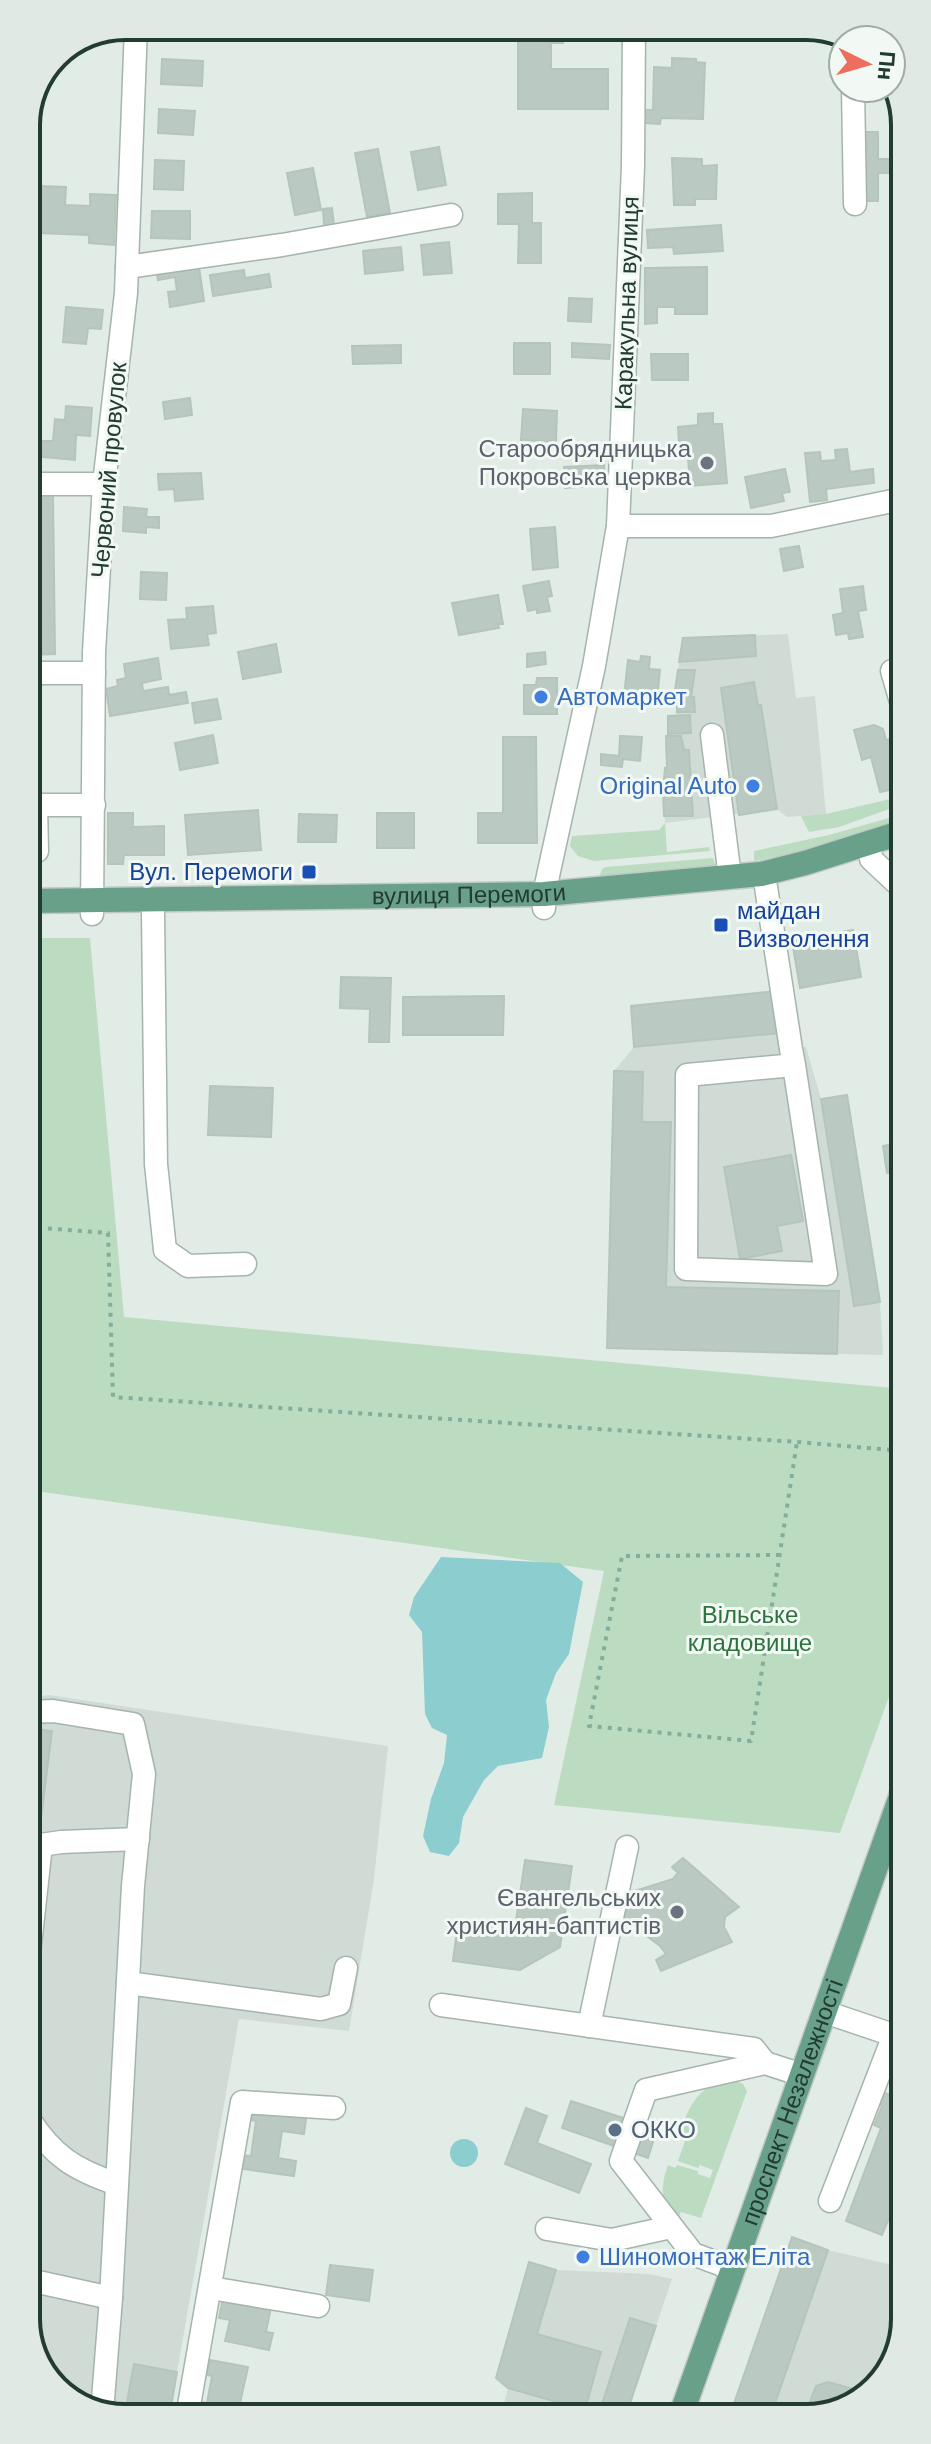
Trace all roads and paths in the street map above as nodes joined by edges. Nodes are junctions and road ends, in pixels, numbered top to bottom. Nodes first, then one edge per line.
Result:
1 (135, 40) edge
2 (634, 40) edge
3 (853, 104) edge
4 (855, 204) dead end
5 (451, 215) dead end
6 (127, 267) junction
7 (40, 484) edge
8 (104, 484) junction
9 (891, 501) edge
10 (618, 526) junction
11 (40, 673) edge
12 (94, 673) junction
13 (712, 735) dead end
14 (40, 805) edge
15 (94, 805) junction
16 (891, 839) edge
17 (891, 850) edge
18 (871, 851) junction
19 (891, 875) edge
20 (730, 877) junction
21 (766, 887) junction
22 (544, 901) junction
23 (40, 902) edge
24 (92, 907) junction
25 (153, 912) junction
26 (40, 913) edge
27 (794, 1065) junction
28 (40, 1228) edge
29 (245, 1264) dead end
30 (797, 1442) junction
31 (891, 1450) edge
32 (780, 1555) junction
33 (40, 1712) edge
34 (138, 1839) junction
35 (891, 1839) edge
36 (627, 1847) dead end
37 (40, 1854) edge
38 (346, 1968) dead end
39 (128, 1983) junction
40 (441, 2005) dead end
41 (825, 2012) junction
42 (589, 2026) junction
43 (891, 2034) edge
44 (891, 2056) edge
45 (765, 2063) junction
46 (802, 2075) junction
47 (334, 2108) dead end
48 (40, 2133) edge
49 (117, 2184) junction
50 (830, 2201) dead end
51 (671, 2227) junction
52 (547, 2229) dead end
53 (733, 2269) junction
54 (40, 2282) edge
55 (211, 2288) junction
56 (111, 2298) junction
57 (318, 2306) dead end
58 (103, 2401) edge
59 (189, 2404) edge
60 (685, 2404) edge

1 - 6 street, Червоний провулок
2 - 10 street, Каракульна вулиця
3 - 4 street
5 - 6 street
6 - 8 street, Червоний провулок
7 - 8 street
8 - 12 street, Червоний провулок
9 - 10 street
10 - 22 street, Каракульна вулиця
11 - 12 street
12 - 15 street, Червоний провулок
13 - 20 street
14 - 15 street
15 - 24 street, Червоний провулок
16 - 18 main road, вулиця Перемоги
17 - 18 main road, вулиця Перемоги
18 - 19 street
18 - 20 main road, вулиця Перемоги
18 - 21 main road, вулиця Перемоги
20 - 22 main road, вулиця Перемоги
21 - 22 main road, вулиця Перемоги
21 - 27 street
22 - 24 main road, вулиця Перемоги
22 - 25 main road, вулиця Перемоги
23 - 24 main road, вулиця Перемоги
24 - 25 main road, вулиця Перемоги
24 - 26 main road, вулиця Перемоги
25 - 29 street
27 - 27 street
28 - 30 path
30 - 31 path
30 - 32 path
32 - 32 path
33 - 34 street
34 - 37 street
34 - 39 street
35 - 41 main road, проспект Незалежності
36 - 42 street
38 - 39 street
39 - 49 street
40 - 42 street
41 - 43 street
41 - 46 main road, проспект Незалежності
42 - 45 street
44 - 50 street
45 - 46 street
45 - 51 street
46 - 53 main road, проспект Незалежності
47 - 55 street
48 - 49 street
49 - 56 street
51 - 52 street
51 - 53 street
53 - 60 main road, проспект Незалежності
54 - 56 street
55 - 57 street
55 - 59 street
56 - 58 street

